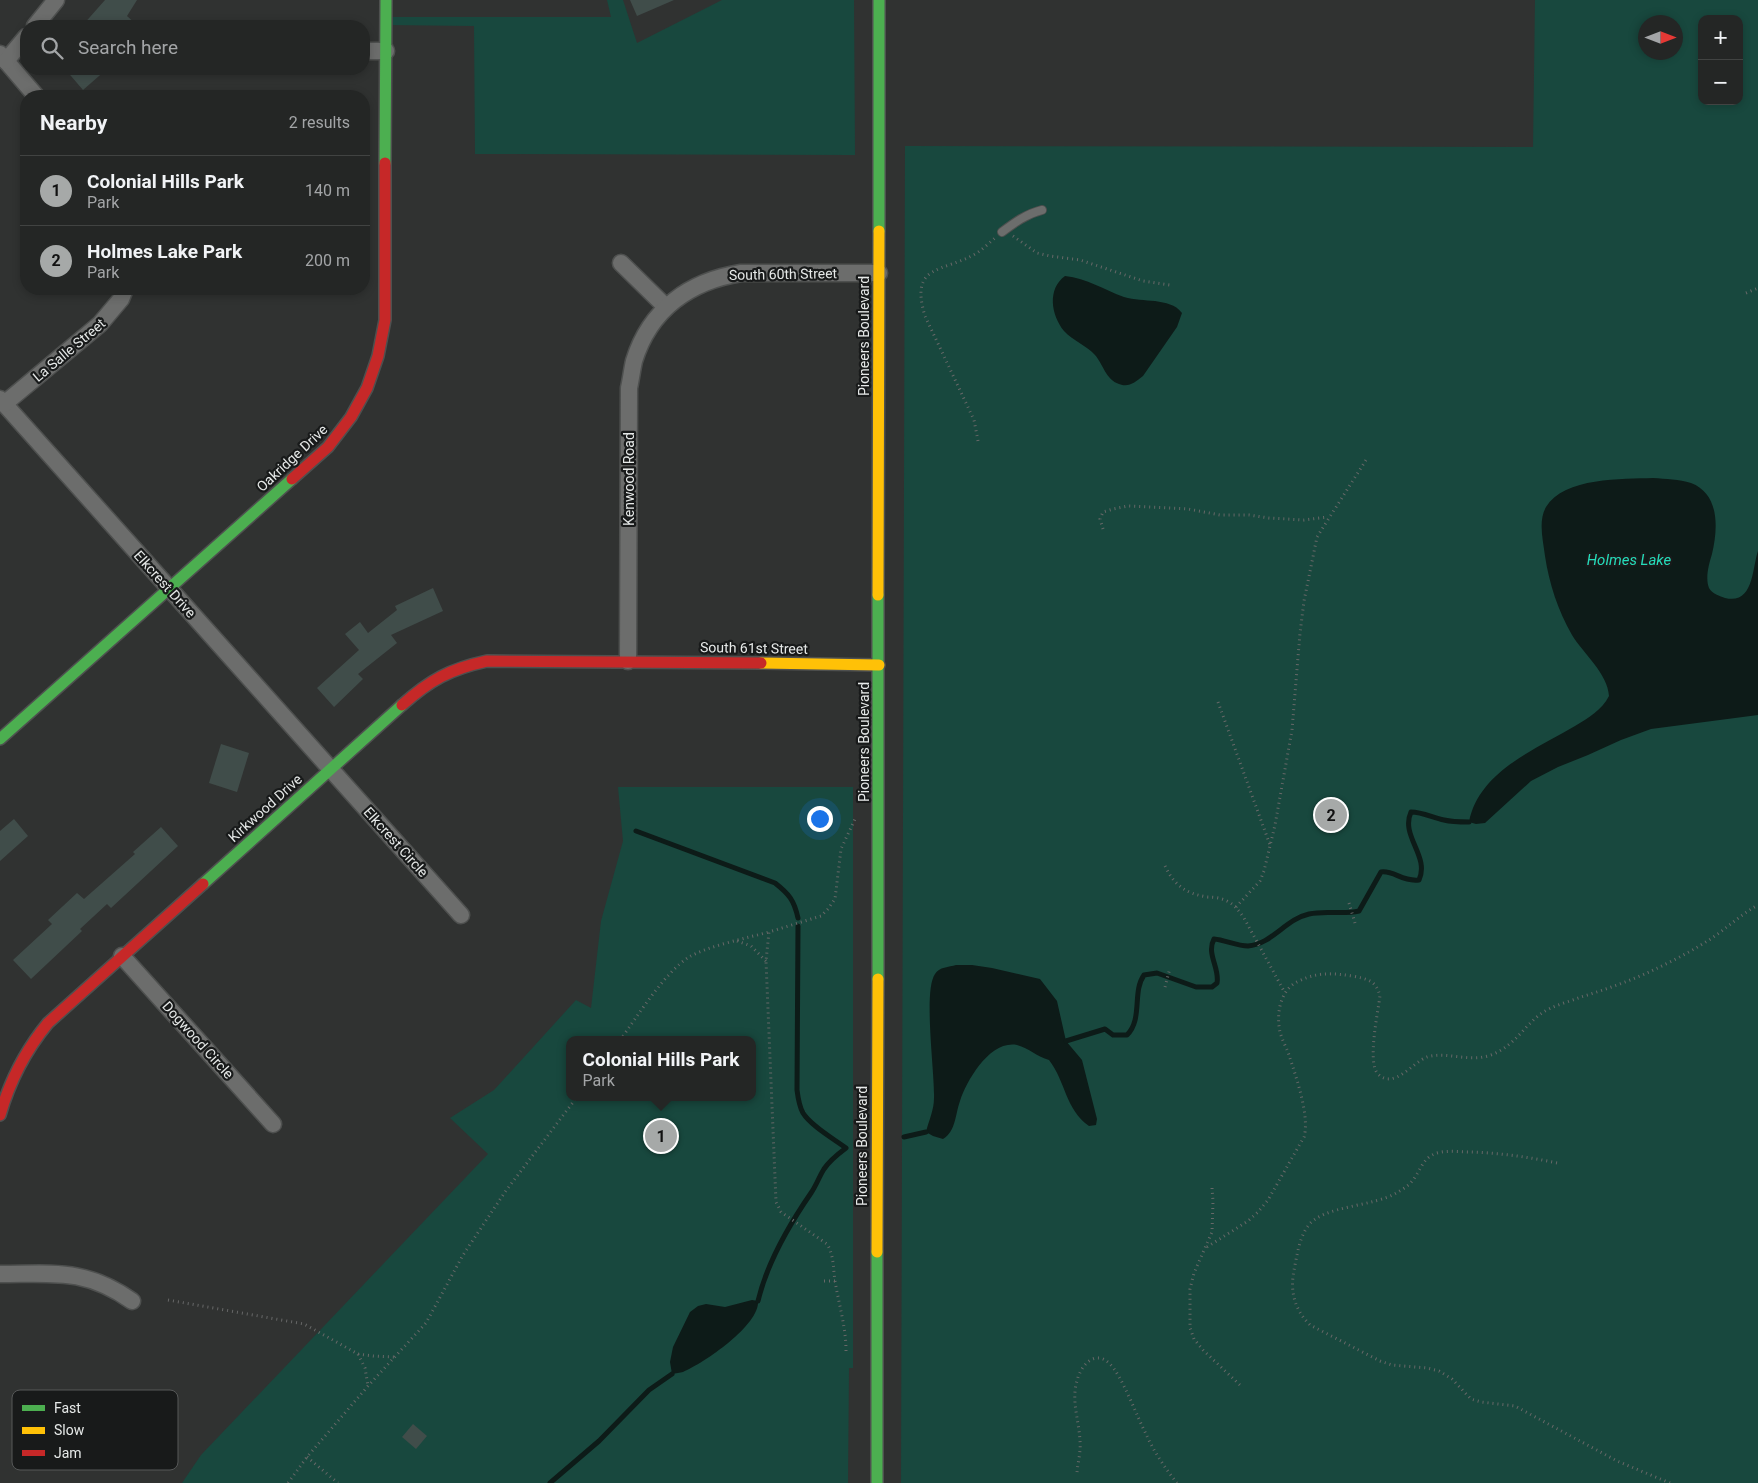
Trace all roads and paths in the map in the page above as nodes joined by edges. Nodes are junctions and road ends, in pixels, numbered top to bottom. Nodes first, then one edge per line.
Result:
1 (56, 0) edge
2 (386, 0) edge
3 (879, 0) edge
4 (40, 20) edge
5 (20, 41) edge
6 (370, 51) edge
7 (386, 51) junction
8 (3, 57) edge
9 (31, 90) edge
10 (1042, 210) dead end
11 (1002, 232) junction
12 (620, 264) dead end
13 (879, 273) junction
14 (1170, 286) dead end
15 (1758, 288) edge
16 (1746, 293) dead end
17 (123, 295) edge
18 (666, 307) junction
19 (2, 402) edge
20 (978, 441) dead end
21 (1366, 460) dead end
22 (1329, 517) junction
23 (1103, 529) dead end
24 (169, 589) junction
25 (628, 661) junction
26 (879, 665) junction
27 (1218, 702) dead end
28 (0, 740) edge
29 (331, 769) junction
30 (854, 819) dead end
31 (1270, 846) junction
32 (1164, 866) dead end
33 (1349, 903) dead end
34 (1758, 904) edge
35 (1236, 907) junction
36 (461, 916) dead end
37 (1355, 923) dead end
38 (769, 932) junction
39 (737, 941) junction
40 (122, 956) junction
41 (766, 961) junction
42 (1170, 968) dead end
43 (1164, 987) dead end
44 (1285, 993) junction
45 (623, 1036) edge
46 (574, 1101) edge
47 (0, 1115) edge
48 (274, 1124) dead end
49 (1557, 1163) dead end
50 (1212, 1188) dead end
51 (1207, 1247) junction
52 (0, 1274) edge
53 (824, 1281) dead end
54 (835, 1281) junction
55 (168, 1300) dead end
56 (132, 1301) dead end
57 (846, 1351) dead end
58 (358, 1354) junction
59 (394, 1357) junction
60 (368, 1386) junction
61 (1241, 1386) dead end
62 (308, 1457) junction
63 (1077, 1472) dead end
64 (288, 1483) edge
65 (338, 1483) edge
66 (878, 1483) edge
67 (1177, 1483) edge
68 (1670, 1483) edge

1 - 4 street
2 - 7 street, Oakridge Drive
3 - 13 street, Pioneers Boulevard
5 - 8 street
6 - 7 street
7 - 24 street, Oakridge Drive
8 - 9 street
10 - 11 lane
11 - 14 path
11 - 20 path
12 - 18 street
13 - 18 street, South 60th Street
13 - 26 street, Pioneers Boulevard
15 - 16 path
17 - 19 street, La Salle Street
18 - 25 street, Kenwood Road
19 - 24 street, Elkcrest Drive
21 - 22 path
22 - 23 path
22 - 31 path
24 - 28 street, Oakridge Drive
24 - 29 street, Elkcrest Drive
25 - 26 street, South 61st Street
25 - 29 street, Kirkwood Drive
26 - 66 street, Pioneers Boulevard
27 - 31 path
29 - 36 street, Elkcrest Circle
29 - 40 street, Kirkwood Drive
30 - 38 path
31 - 35 path
32 - 35 path
33 - 37 path
34 - 44 path
35 - 44 path
38 - 39 path
38 - 41 path
39 - 41 path
39 - 45 path
40 - 47 street, Kirkwood Drive
40 - 48 street, Dogwood Circle
41 - 54 path
42 - 43 path
44 - 51 path
46 - 59 path
49 - 68 path
50 - 51 path
51 - 61 path
52 - 56 street
53 - 54 path
54 - 57 path
55 - 58 path
58 - 59 path
58 - 60 path
59 - 60 path
60 - 62 path
62 - 64 path
62 - 65 path
63 - 67 path

